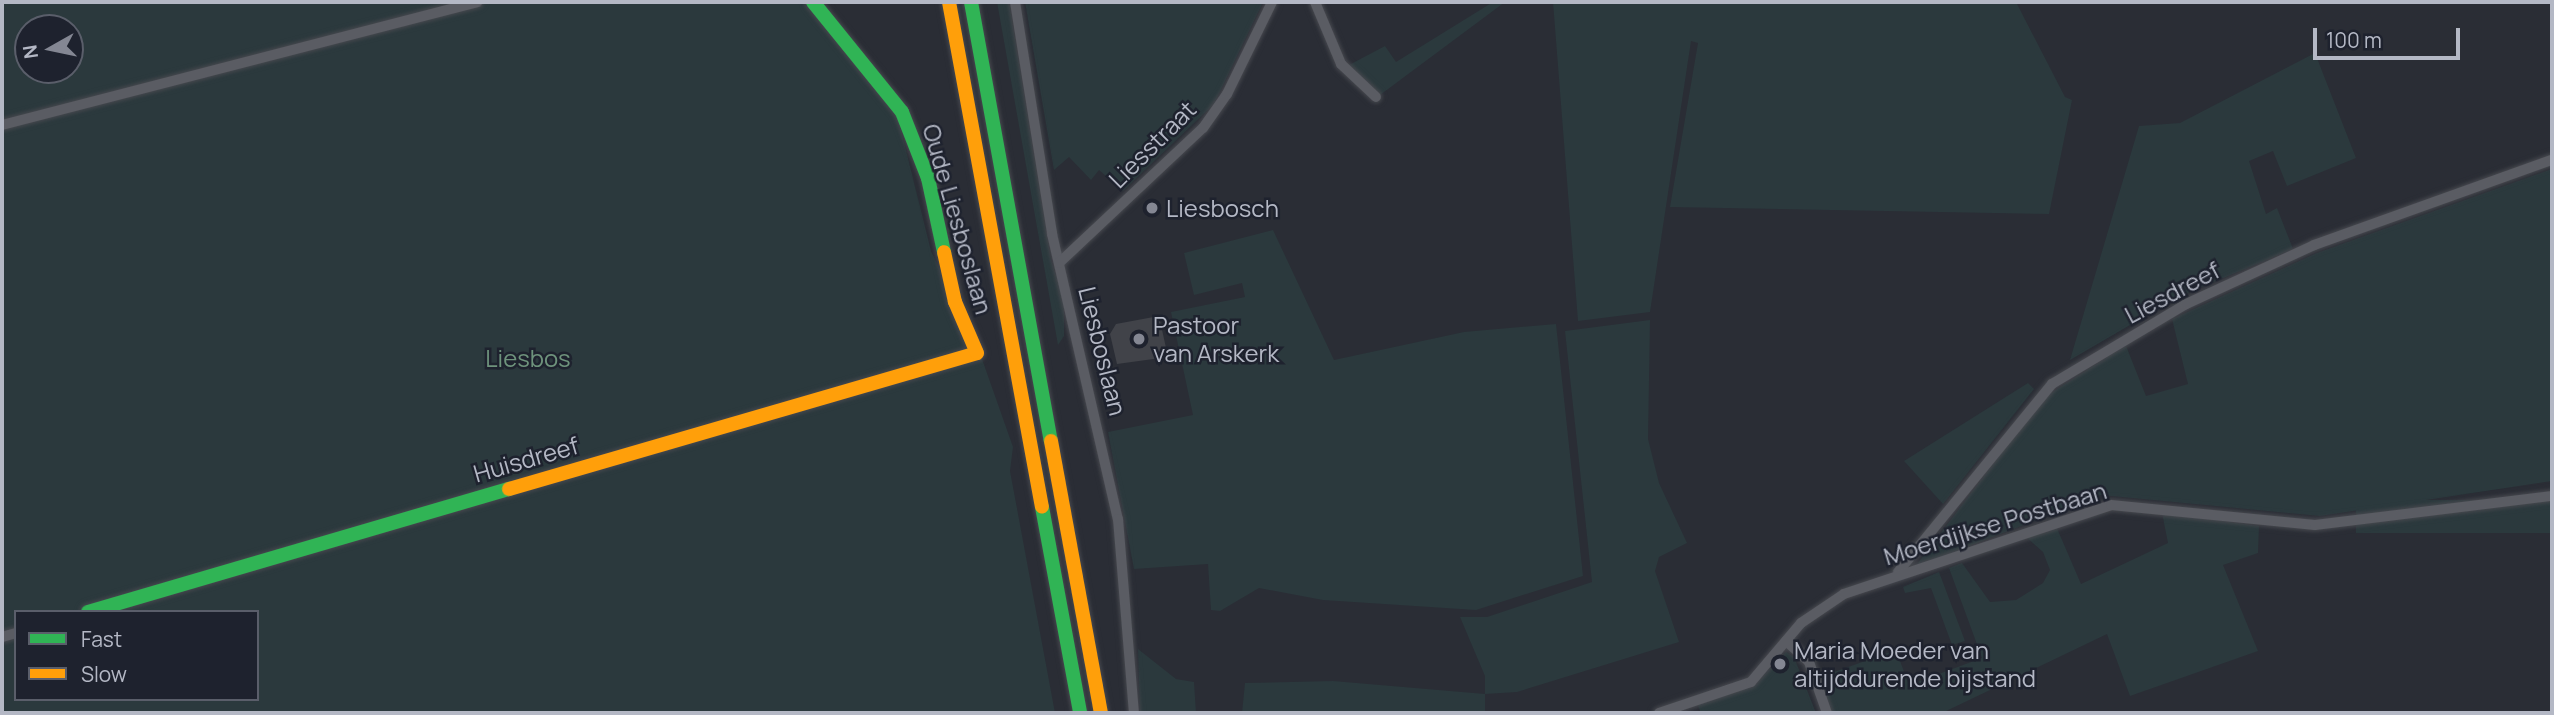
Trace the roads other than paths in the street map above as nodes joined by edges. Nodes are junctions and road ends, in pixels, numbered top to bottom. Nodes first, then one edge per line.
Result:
1 (477, 2) edge
2 (813, 2) edge
3 (949, 2) edge
4 (971, 2) edge
5 (1015, 2) edge
6 (1272, 2) edge
7 (1315, 2) edge
8 (1376, 97) dead end
9 (2, 125) edge
10 (2552, 160) edge
11 (1059, 263) junction
12 (977, 353) joint
13 (2552, 496) edge
14 (1892, 576) junction
15 (95, 610) edge
16 (1786, 641) junction
17 (1080, 713) edge
18 (1101, 713) edge
19 (1133, 713) edge
20 (1659, 713) edge
21 (1827, 713) edge

1 - 9 street
2 - 12 main road, Oude Liesboslaan
3 - 17 main road
4 - 18 main road
5 - 11 street, Liesboslaan
6 - 11 street, Liesstraat
7 - 8 street
10 - 14 street, Liesdreef
11 - 19 street, Liesboslaan
12 - 15 main road, Huisdreef
13 - 14 street, Moerdijkse Postbaan
14 - 16 street, Moerdijkse Postbaan
16 - 20 street, Moerdijkse Postbaan
16 - 21 street

